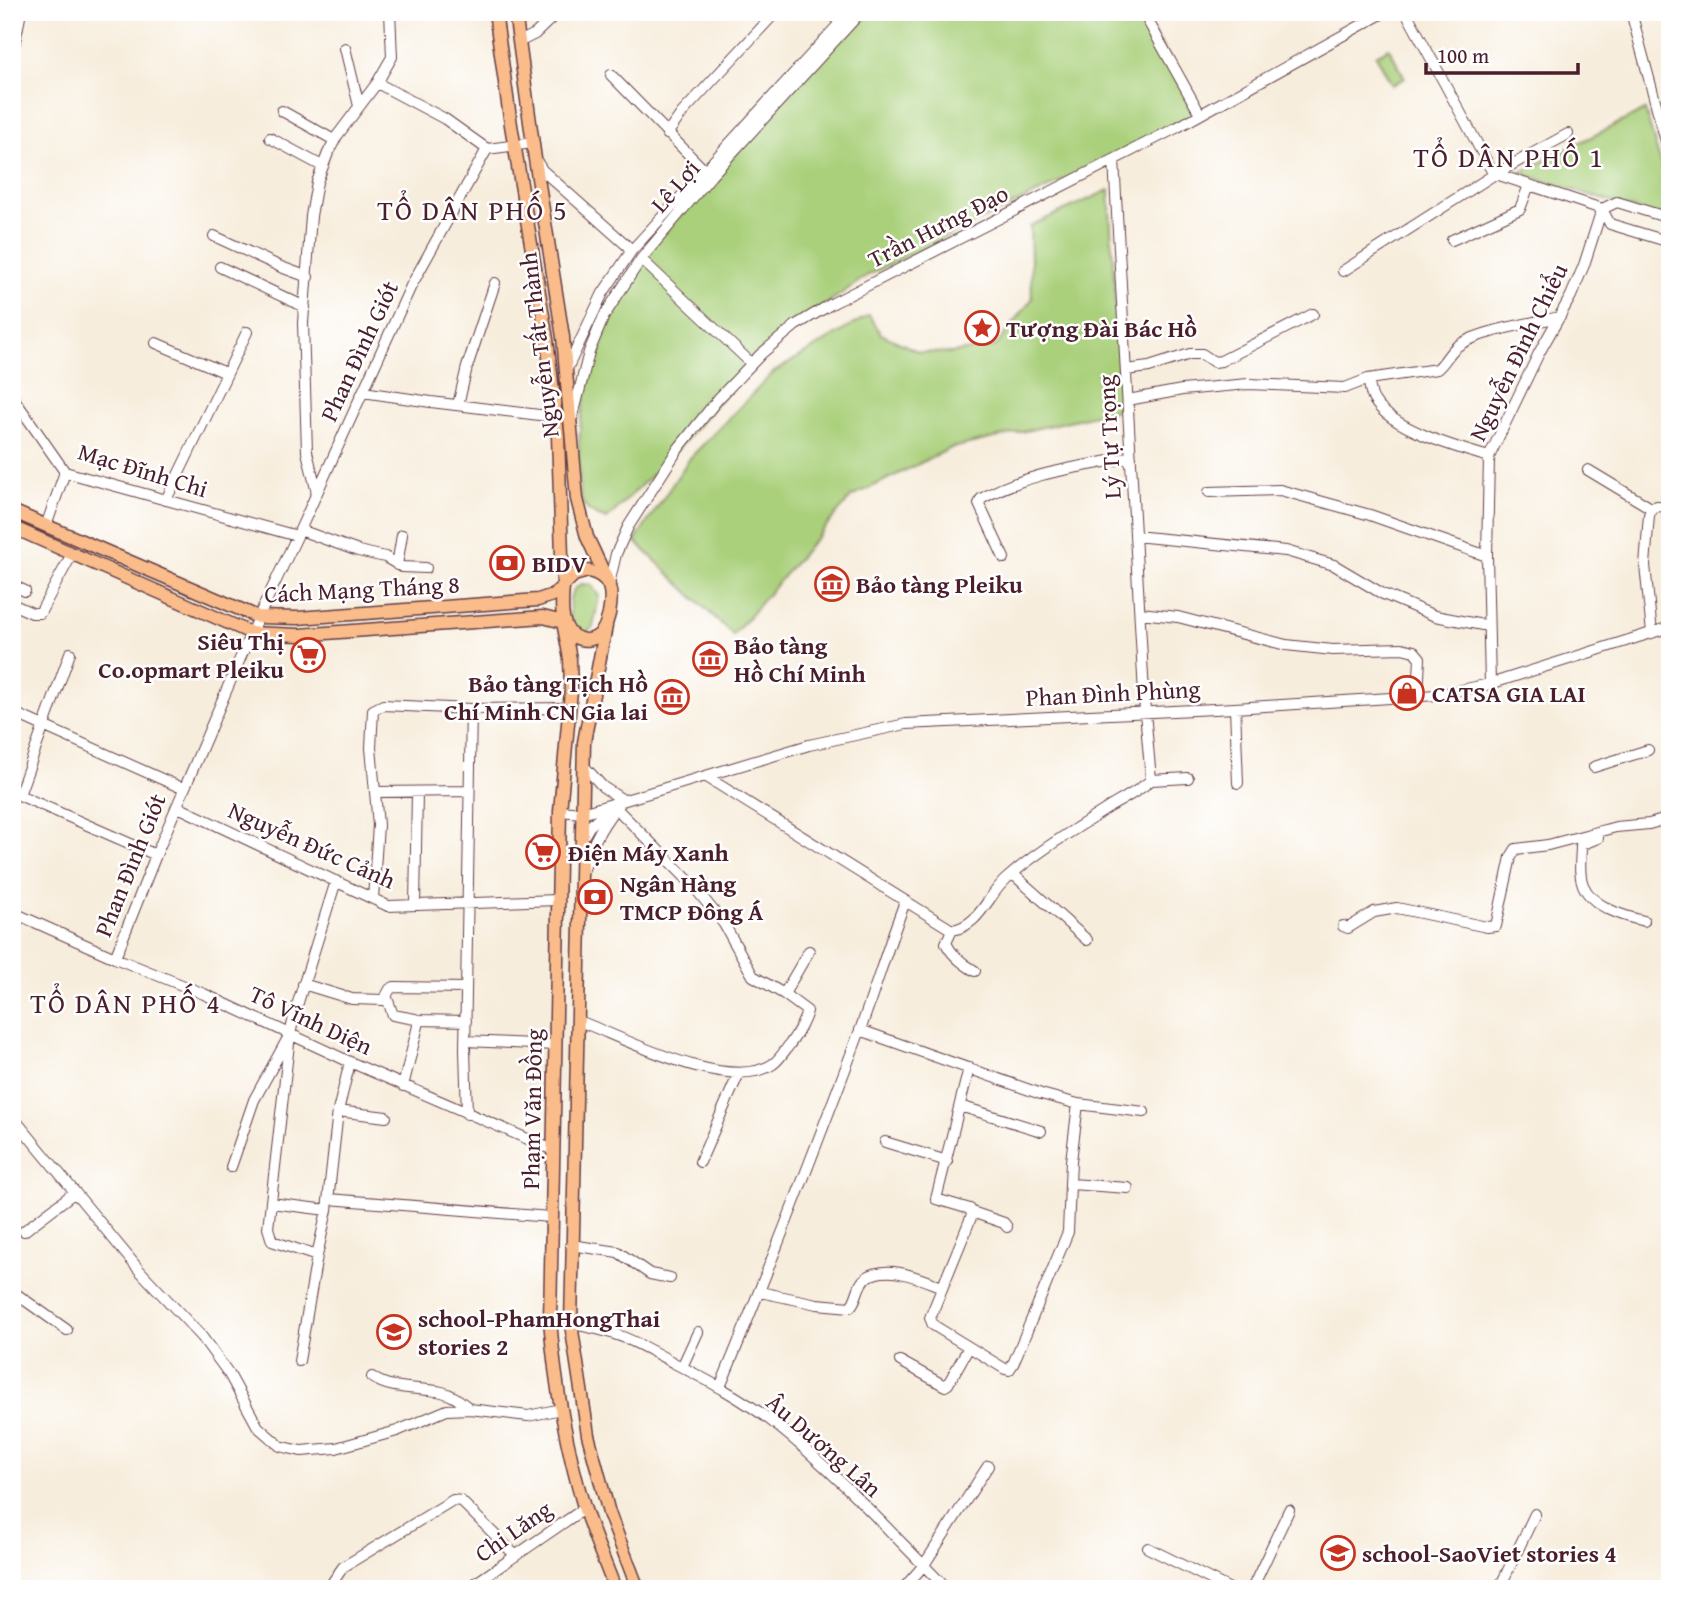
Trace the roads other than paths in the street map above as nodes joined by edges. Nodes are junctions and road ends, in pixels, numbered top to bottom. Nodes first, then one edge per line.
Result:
1 (21, 12) edge
2 (390, 12) edge
3 (400, 12) edge
4 (495, 12) edge
5 (515, 12) edge
6 (558, 12) edge
7 (776, 12) edge
8 (828, 12) edge
9 (850, 12) edge
10 (861, 12) edge
11 (1143, 12) edge
12 (1385, 12) edge
13 (1406, 12) edge
14 (1630, 12) edge
15 (844, 26) junction
16 (392, 32) junction
17 (519, 42) junction
18 (345, 48) dead end
19 (12, 56) edge
20 (611, 75) dead end
21 (377, 83) junction
22 (359, 106) junction
23 (282, 111) dead end
24 (1200, 114) junction
25 (667, 134) junction
26 (1569, 135) dead end
27 (271, 138) dead end
28 (334, 140) junction
29 (533, 143) junction
30 (515, 146) junction
31 (487, 149) junction
32 (1670, 156) edge
33 (535, 159) junction
34 (1114, 160) junction
35 (322, 166) junction
36 (704, 170) junction
37 (1495, 174) junction
38 (1529, 185) junction
39 (1602, 209) junction
40 (1670, 221) edge
41 (1670, 235) edge
42 (214, 236) dead end
43 (1452, 240) dead end
44 (632, 250) junction
45 (641, 259) junction
46 (220, 267) dead end
47 (1343, 271) dead end
48 (308, 277) junction
49 (495, 283) dead end
50 (305, 307) junction
51 (1313, 314) dead end
52 (1560, 317) junction
53 (247, 332) dead end
54 (156, 343) dead end
55 (751, 363) junction
56 (1126, 370) junction
57 (226, 373) junction
58 (565, 373) junction
59 (1368, 379) junction
60 (363, 392) junction
61 (12, 396) edge
62 (1128, 400) junction
63 (554, 401) junction
64 (458, 405) junction
65 (556, 416) junction
66 (572, 420) junction
67 (1131, 457) junction
68 (1489, 457) junction
69 (1588, 470) dead end
70 (65, 472) junction
71 (1209, 492) dead end
72 (317, 493) junction
73 (166, 500) junction
74 (1670, 507) edge
75 (1651, 508) junction
76 (12, 511) edge
77 (46, 526) junction
78 (12, 527) edge
79 (299, 533) junction
80 (402, 535) dead end
81 (1135, 536) junction
82 (72, 554) junction
83 (1487, 556) junction
84 (1004, 558) dead end
85 (397, 565) junction
86 (426, 568) dead end
87 (609, 584) junction
88 (12, 585) edge
89 (563, 586) junction
90 (25, 591) dead end
91 (12, 604) edge
92 (1140, 613) junction
93 (258, 617) junction
94 (563, 622) junction
95 (606, 626) junction
96 (1488, 626) junction
97 (1670, 627) edge
98 (251, 633) junction
99 (1652, 633) junction
100 (70, 653) dead end
101 (1490, 684) junction
102 (1418, 696) junction
103 (1235, 708) junction
104 (471, 709) junction
105 (570, 709) junction
106 (12, 712) edge
107 (1145, 712) junction
108 (43, 726) junction
109 (1648, 750) dead end
110 (583, 765) junction
111 (1594, 767) dead end
112 (705, 776) junction
113 (1188, 778) dead end
114 (1152, 780) junction
115 (1238, 783) dead end
116 (184, 789) junction
117 (375, 792) junction
118 (416, 792) junction
119 (469, 792) junction
120 (16, 794) edge
121 (617, 804) junction
122 (178, 807) junction
123 (560, 811) junction
124 (582, 813) junction
125 (1670, 818) edge
126 (1638, 826) junction
127 (581, 839) junction
128 (156, 855) junction
129 (1013, 874) junction
130 (581, 879) junction
131 (336, 881) junction
132 (373, 899) junction
133 (558, 900) junction
134 (905, 902) junction
135 (469, 904) junction
136 (415, 905) junction
137 (12, 912) edge
138 (1644, 920) dead end
139 (1343, 926) dead end
140 (953, 930) junction
141 (1087, 940) dead end
142 (809, 951) dead end
143 (115, 958) junction
144 (975, 971) dead end
145 (303, 984) junction
146 (466, 988) junction
147 (784, 993) junction
148 (387, 998) junction
149 (418, 1020) junction
150 (466, 1021) junction
151 (579, 1021) junction
152 (860, 1030) junction
153 (290, 1035) junction
154 (465, 1041) junction
155 (555, 1045) junction
156 (350, 1062) junction
157 (969, 1068) junction
158 (739, 1073) junction
159 (403, 1086) junction
160 (1078, 1104) junction
161 (960, 1106) junction
162 (338, 1111) junction
163 (1144, 1112) dead end
164 (467, 1114) junction
165 (12, 1116) edge
166 (386, 1117) dead end
167 (1041, 1131) dead end
168 (885, 1142) dead end
169 (553, 1150) junction
170 (575, 1151) junction
171 (947, 1161) junction
172 (700, 1162) dead end
173 (231, 1167) dead end
174 (1071, 1184) junction
175 (1128, 1188) dead end
176 (75, 1192) junction
177 (271, 1203) junction
178 (328, 1204) junction
179 (972, 1212) junction
180 (551, 1217) junction
181 (1007, 1227) dead end
182 (24, 1231) dead end
183 (571, 1245) junction
184 (317, 1256) junction
185 (670, 1278) dead end
186 (942, 1287) junction
187 (12, 1291) edge
188 (760, 1292) junction
189 (571, 1324) junction
190 (67, 1330) dead end
191 (698, 1332) dead end
192 (969, 1347) junction
193 (299, 1361) dead end
194 (900, 1361) dead end
195 (681, 1367) junction
196 (372, 1377) dead end
197 (720, 1387) junction
198 (470, 1409) junction
199 (561, 1409) junction
200 (988, 1466) dead end
201 (584, 1508) junction
202 (1289, 1510) dead end
203 (1535, 1514) dead end
204 (1148, 1548) dead end
205 (515, 1555) junction
206 (924, 1565) junction
207 (328, 1589) edge
208 (467, 1589) edge
209 (615, 1589) edge
210 (638, 1589) edge
211 (903, 1589) edge
212 (947, 1589) edge
213 (1230, 1589) edge
214 (1252, 1589) edge
215 (1499, 1589) edge

1 - 19 street
2 - 16 street
3 - 16 street
4 - 30 main road, Nguyễn Tất Thành
5 - 17 main road, Nguyễn Tất Thành
6 - 17 street
7 - 25 street
8 - 15 street
9 - 15 street
10 - 15 street, Lê Lợi
11 - 24 street
12 - 24 street, Trần Hưng Đạo
13 - 37 street
14 - 32 street
15 - 36 street
15 - 45 street, Lê Lợi
16 - 21 street
17 - 29 main road, Nguyễn Tất Thành
18 - 22 street
20 - 25 street
21 - 22 street
21 - 31 street
22 - 28 street
23 - 28 street
24 - 34 street, Trần Hưng Đạo
25 - 36 street
26 - 37 street
27 - 35 street
28 - 35 street
29 - 30 street
29 - 33 main road, Nguyễn Tất Thành
30 - 31 street
30 - 63 main road, Nguyễn Tất Thành
31 - 60 street, Phan Đình Giót
33 - 44 street
33 - 58 main road, Nguyễn Tất Thành
34 - 55 street, Trần Hưng Đạo
34 - 56 street, Lý Tự Trọng
35 - 48 street
36 - 44 street
37 - 38 street
37 - 47 street
38 - 39 street
38 - 43 street
39 - 40 street
39 - 41 street
39 - 52 street, Nguyễn Đình Chiểu
42 - 48 street
44 - 58 street
45 - 55 street
45 - 66 street, Lê Lợi
46 - 50 street
48 - 50 street
49 - 64 street
50 - 72 street
51 - 56 street
52 - 59 street
52 - 68 street, Nguyễn Đình Chiểu
53 - 57 street
54 - 57 street
55 - 87 street, Trần Hưng Đạo
56 - 62 street, Lý Tự Trọng
57 - 73 street
58 - 63 main road
58 - 66 main road, Nguyễn Tất Thành
59 - 62 street
59 - 68 street
60 - 64 street
60 - 72 street, Phan Đình Giót
61 - 70 street, Mạc Đĩnh Chi
62 - 67 street, Lý Tự Trọng
63 - 65 main road, Nguyễn Tất Thành
64 - 65 street
65 - 89 main road, Nguyễn Tất Thành
66 - 87 main road, Nguyễn Tất Thành
67 - 81 street, Lý Tự Trọng
67 - 84 street
68 - 83 street, Nguyễn Đình Chiểu
69 - 75 street
70 - 73 street, Mạc Đĩnh Chi
70 - 77 street
71 - 83 street
72 - 79 street, Phan Đình Giót
73 - 79 street, Mạc Đĩnh Chi
74 - 75 street
75 - 99 street
76 - 77 main road, Cách Mạng Tháng 8
77 - 93 main road, Cách Mạng Tháng 8
78 - 82 main road, Cách Mạng Tháng 8
79 - 85 street, Mạc Đĩnh Chi
79 - 93 street, Phan Đình Giót
80 - 85 street
81 - 92 street, Lý Tự Trọng
81 - 96 street
82 - 91 street
82 - 98 main road, Cách Mạng Tháng 8
83 - 96 street, Nguyễn Đình Chiểu
85 - 86 street, Mạc Đĩnh Chi
87 - 89 main road
87 - 95 main road
88 - 90 street
89 - 93 main road, Cách Mạng Tháng 8
89 - 94 main road
92 - 102 street
92 - 107 street, Lý Tự Trọng
93 - 98 street, Phan Đình Giót
94 - 95 main road
94 - 98 main road, Cách Mạng Tháng 8
94 - 105 main road, Phạm Văn Đồng
95 - 110 main road, Phạm Văn Đồng
96 - 101 street, Nguyễn Đình Chiểu
97 - 99 street, Phan Đình Phùng
98 - 116 street, Phan Đình Giót
99 - 101 street, Phan Đình Phùng
100 - 108 street
101 - 102 street, Phan Đình Phùng
102 - 103 street, Phan Đình Phùng
103 - 107 street, Phan Đình Phùng
103 - 115 street
104 - 105 street
104 - 117 street
104 - 119 street
105 - 123 main road, Phạm Văn Đồng
106 - 108 street
107 - 112 street, Phan Đình Phùng
107 - 114 street, Lý Tự Trọng
108 - 116 street
108 - 120 street
109 - 111 street
110 - 121 street
110 - 124 main road, Phạm Văn Đồng
112 - 121 street, Phan Đình Phùng
112 - 134 street
113 - 114 street
114 - 129 street
116 - 122 street, Phan Đình Giót
117 - 118 street
117 - 132 street
118 - 119 street
118 - 136 street
119 - 135 street
120 - 128 street
121 - 124 street, Phan Đình Phùng
121 - 127 street
121 - 130 street
121 - 147 street
122 - 128 street, Phan Đình Giót
122 - 131 street, Nguyễn Đức Cảnh
123 - 124 street, Phan Đình Phùng
123 - 133 main road, Phạm Văn Đồng
124 - 127 main road, Phạm Văn Đồng
125 - 126 street
126 - 138 street
126 - 139 street
127 - 130 main road, Phạm Văn Đồng
128 - 143 street, Phan Đình Giót
129 - 140 street
129 - 141 street
130 - 151 main road, Phạm Văn Đồng
131 - 132 street, Nguyễn Đức Cảnh
131 - 145 street
132 - 136 street, Nguyễn Đức Cảnh
133 - 135 street, Nguyễn Đức Cảnh
133 - 155 main road, Phạm Văn Đồng
134 - 140 street
134 - 152 street
135 - 136 street, Nguyễn Đức Cảnh
135 - 146 street
137 - 143 street, Tô Vĩnh Diện
140 - 144 street
142 - 147 street
143 - 153 street, Tô Vĩnh Diện
145 - 148 street
145 - 153 street
146 - 148 street
146 - 150 street
147 - 158 street
148 - 149 street
149 - 150 street
149 - 159 street
150 - 154 street
151 - 158 street
151 - 170 main road, Phạm Văn Đồng
152 - 157 street
152 - 188 street
153 - 156 street, Tô Vĩnh Diện
153 - 173 street
153 - 177 street
154 - 155 street
154 - 164 street
155 - 169 main road, Phạm Văn Đồng
156 - 159 street, Tô Vĩnh Diện
156 - 162 street
157 - 160 street
157 - 161 street
158 - 172 street
159 - 164 street, Tô Vĩnh Diện
160 - 163 street
160 - 174 street
161 - 167 street
161 - 171 street
162 - 166 street
162 - 178 street
164 - 169 street, Tô Vĩnh Diện
165 - 176 street
168 - 171 street
169 - 170 main road
169 - 180 main road, Phạm Văn Đồng
170 - 183 main road, Phạm Văn Đồng
171 - 179 street
174 - 175 street
174 - 192 street
176 - 182 street
176 - 198 street
177 - 178 street
177 - 184 street
178 - 180 street
178 - 184 street
179 - 181 street
179 - 186 street
180 - 199 main road, Phạm Văn Đồng
183 - 185 street
183 - 189 main road, Phạm Văn Đồng
184 - 193 street
186 - 188 street
186 - 192 street
187 - 190 street
188 - 197 street
189 - 195 street, Âu Dương Lân
189 - 210 main road, Phạm Văn Đồng
191 - 195 street
192 - 194 street
195 - 197 street, Âu Dương Lân
196 - 198 street
197 - 206 street, Âu Dương Lân
198 - 199 street
199 - 201 main road, Phạm Văn Đồng
200 - 206 street
201 - 205 street, Chi Lăng
201 - 209 main road, Phạm Văn Đồng
202 - 214 street
203 - 215 street
204 - 213 street
205 - 207 street
205 - 208 street, Chi Lăng
206 - 211 street
206 - 212 street, Âu Dương Lân

